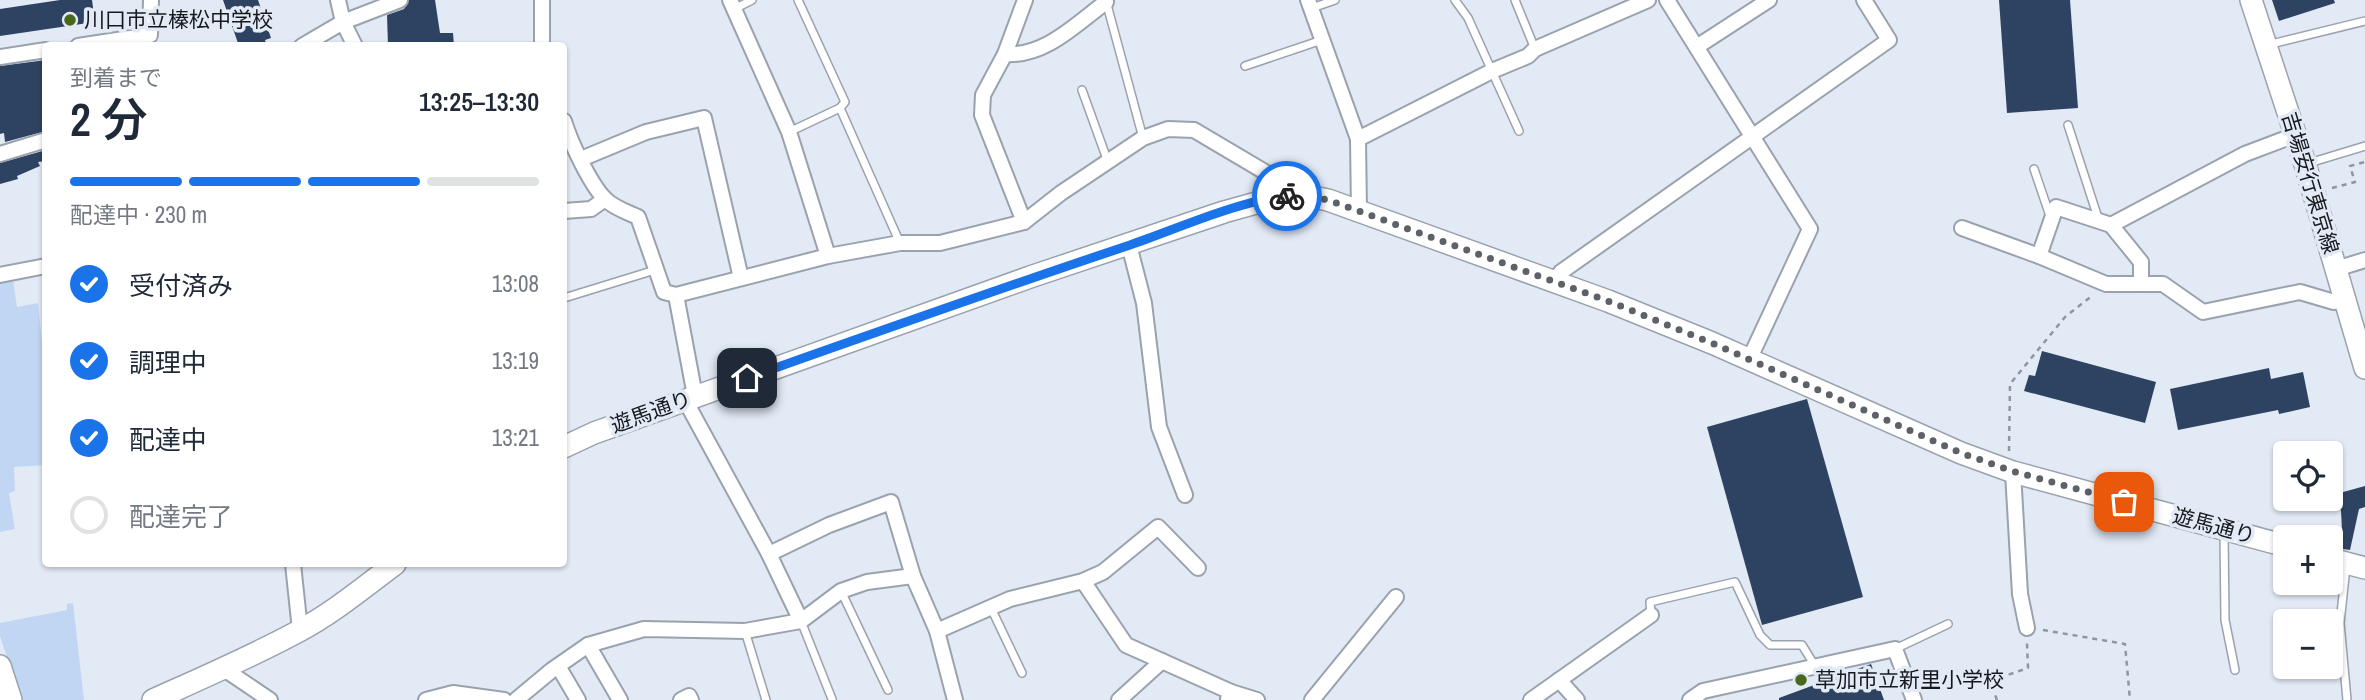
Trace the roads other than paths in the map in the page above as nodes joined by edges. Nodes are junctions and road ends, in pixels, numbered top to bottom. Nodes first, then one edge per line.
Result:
1 (151, 0) edge
2 (338, 0) edge
3 (398, 0) edge
4 (542, 0) edge
5 (752, 0) edge
6 (798, 0) edge
7 (1025, 0) edge
8 (1335, 0) edge
9 (1455, 0) edge
10 (1515, 0) edge
11 (1648, 0) edge
12 (1667, 0) edge
13 (1769, 0) edge
14 (1864, 0) edge
15 (2250, 0) edge
16 (1106, 1) edge
17 (732, 4) edge
18 (1309, 4) edge
19 (2365, 21) edge
20 (343, 22) junction
21 (150, 40) edge
22 (1322, 40) junction
23 (126, 42) edge
24 (309, 42) edge
25 (353, 42) edge
26 (542, 42) edge
27 (2267, 45) junction
28 (1698, 47) junction
29 (1535, 49) junction
30 (42, 51) edge
31 (1004, 54) junction
32 (0, 57) edge
33 (1245, 66) dead end
34 (1492, 71) junction
35 (1082, 90) dead end
36 (840, 108) junction
37 (2068, 125) dead end
38 (1519, 131) dead end
39 (789, 132) junction
40 (2295, 135) junction
41 (1751, 136) junction
42 (567, 138) edge
43 (1143, 138) junction
44 (1358, 139) junction
45 (42, 141) edge
46 (2365, 146) edge
47 (0, 154) edge
48 (581, 159) junction
49 (1108, 162) junction
50 (2305, 164) junction
51 (2034, 169) dead end
52 (1303, 195) junction
53 (605, 199) junction
54 (567, 211) edge
55 (1359, 212) junction
56 (2052, 220) junction
57 (1024, 222) junction
58 (2105, 223) junction
59 (1962, 228) dead end
60 (900, 243) junction
61 (1129, 245) junction
62 (828, 256) junction
63 (2039, 256) junction
64 (2365, 260) edge
65 (42, 268) edge
66 (2336, 269) junction
67 (655, 270) junction
68 (0, 275) edge
69 (741, 278) junction
70 (1553, 282) junction
71 (2141, 284) junction
72 (676, 295) junction
73 (567, 297) edge
74 (2344, 300) junction
75 (1749, 360) junction
76 (2365, 368) edge
77 (690, 398) junction
78 (567, 446) edge
79 (2012, 471) junction
80 (1185, 495) dead end
81 (2224, 529) junction
82 (2273, 542) edge
83 (768, 554) junction
84 (2348, 563) edge
85 (293, 567) edge
86 (391, 567) edge
87 (1198, 568) dead end
88 (913, 576) junction
89 (1083, 581) junction
90 (841, 591) junction
91 (1396, 597) dead end
92 (991, 608) junction
93 (1651, 615) joint
94 (801, 621) junction
95 (1948, 624) dead end
96 (2027, 628) road end
97 (300, 630) junction
98 (745, 631) junction
99 (937, 631) junction
100 (588, 645) junction
101 (1895, 649) junction
102 (1162, 661) junction
103 (0, 666) edge
104 (558, 666) junction
105 (1816, 667) junction
106 (224, 669) junction
107 (2235, 670) dead end
108 (1022, 673) dead end
109 (1559, 680) junction
110 (888, 690) dead end
111 (1719, 694) edge
112 (1229, 696) edge
113 (832, 699) edge
114 (11, 700) edge
115 (153, 700) edge
116 (271, 700) edge
117 (426, 700) edge
118 (504, 700) edge
119 (516, 700) edge
120 (578, 700) edge
121 (620, 700) edge
122 (681, 700) edge
123 (691, 700) edge
124 (766, 700) edge
125 (956, 700) edge
126 (1119, 700) edge
127 (1258, 700) edge
128 (1312, 700) edge
129 (1531, 700) edge
130 (1577, 700) edge
131 (1690, 700) edge
132 (1914, 700) edge
133 (2347, 700) edge

1 - 21 street
2 - 20 street
3 - 20 street
4 - 26 street
5 - 17 lane
6 - 36 lane
7 - 31 street
8 - 18 lane
9 - 34 lane
10 - 29 lane
11 - 29 street
12 - 28 street
13 - 28 street
14 - 41 street
15 - 27 street, 吉場安行東京線
16 - 31 street
16 - 43 lane
17 - 39 street
18 - 22 street
19 - 27 lane
20 - 24 street
20 - 25 street
21 - 23 street
22 - 33 lane
22 - 44 street
27 - 40 street, 吉場安行東京線
28 - 41 street
29 - 34 street
30 - 32 street
31 - 57 street
34 - 38 lane
34 - 44 street
35 - 49 lane
36 - 39 lane
36 - 60 lane
37 - 58 lane
39 - 62 street
40 - 50 street, 吉場安行東京線
40 - 58 street
41 - 70 street
41 - 75 street
42 - 48 street
43 - 49 street
43 - 52 street
44 - 55 street
45 - 47 street
46 - 50 lane
48 - 53 street
48 - 69 street
49 - 57 street
50 - 66 street, 吉場安行東京線
51 - 56 lane
52 - 55 street, 遊馬通り
52 - 61 street, 遊馬通り
53 - 54 street
53 - 67 street
55 - 70 street, 遊馬通り
56 - 58 street
56 - 63 street
57 - 60 street
58 - 71 street
59 - 63 street
60 - 62 street
61 - 77 street, 遊馬通り
61 - 80 street
62 - 69 street
63 - 71 street
64 - 66 street
65 - 68 street
66 - 74 street, 吉場安行東京線
67 - 72 street
67 - 73 lane
69 - 72 street
70 - 75 street, 遊馬通り
71 - 74 street
72 - 77 street
74 - 76 street, 吉場安行東京線
75 - 79 street, 遊馬通り
77 - 78 street, 遊馬通り
77 - 83 street
79 - 81 street, 遊馬通り
79 - 96 street
81 - 82 street, 遊馬通り
81 - 107 lane
83 - 88 street
83 - 94 street
84 - 133 lane
85 - 97 street
86 - 97 street
87 - 89 street
88 - 90 street
88 - 99 street
89 - 92 street
89 - 102 street
90 - 94 street
90 - 110 lane
91 - 128 street
92 - 99 street
92 - 108 lane
93 - 105 lane
93 - 109 street
94 - 98 street
94 - 113 lane
95 - 101 lane
97 - 106 street
98 - 100 street
98 - 124 lane
99 - 125 street
100 - 104 street
100 - 121 street
101 - 105 street
101 - 132 street
102 - 112 street
102 - 126 street
103 - 114 street
104 - 119 street
104 - 120 street
105 - 111 street
106 - 115 street
106 - 116 street
109 - 129 street
109 - 130 street
111 - 131 street
112 - 127 street
117 - 118 street
122 - 123 street

